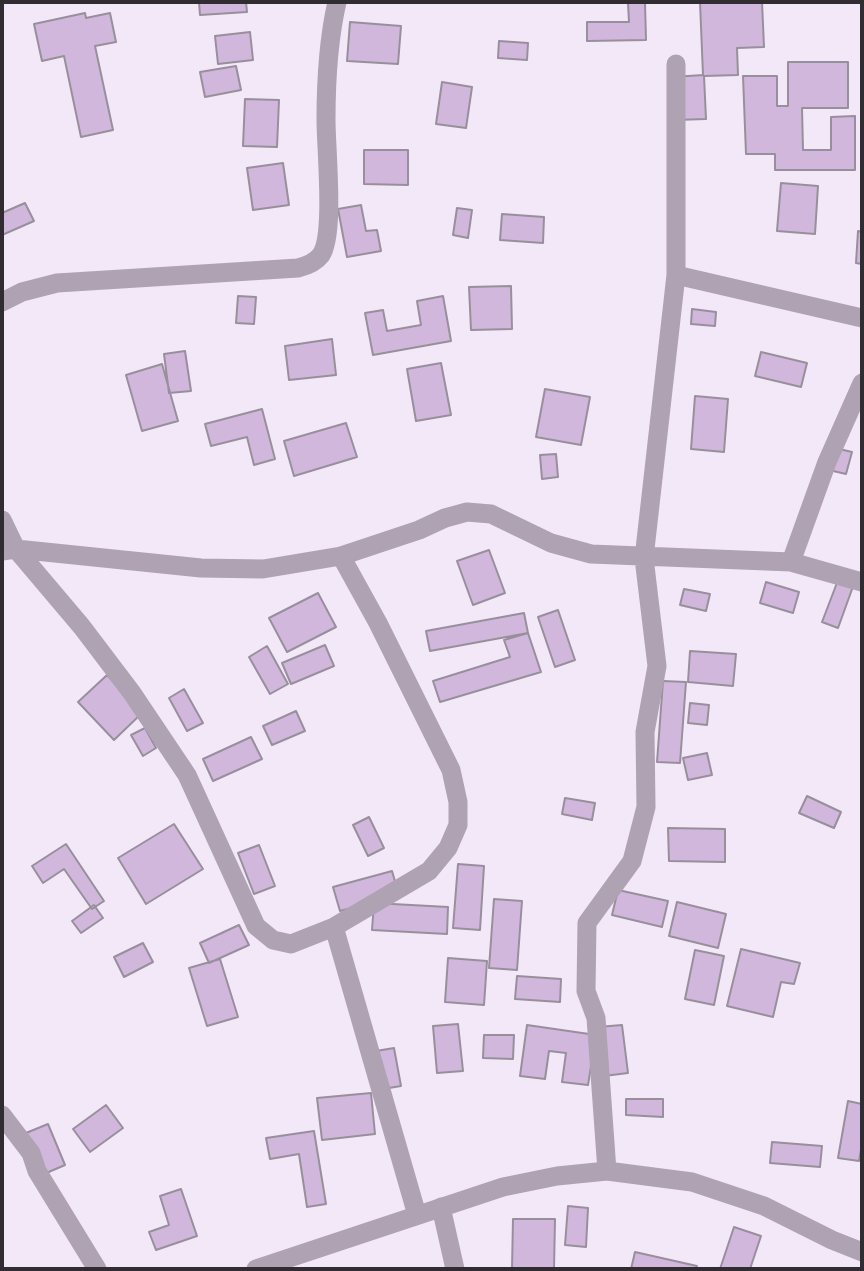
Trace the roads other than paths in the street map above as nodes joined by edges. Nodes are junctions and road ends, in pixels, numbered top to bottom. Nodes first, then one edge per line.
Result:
1 (337, 2) edge
2 (676, 64) dead end
3 (676, 275) junction
4 (2, 302) edge
5 (862, 318) edge
6 (862, 383) edge
7 (2, 520) edge
8 (9, 550) edge
9 (341, 556) junction
10 (644, 558) junction
11 (791, 562) junction
12 (862, 582) edge
13 (334, 927) junction
14 (2, 1115) edge
15 (607, 1171) junction
16 (441, 1207) junction
17 (417, 1215) junction
18 (862, 1252) edge
19 (97, 1269) edge
20 (256, 1269) edge
21 (455, 1269) edge

1 - 4 street
2 - 3 street
3 - 5 street
3 - 10 street
6 - 11 street
7 - 8 street
8 - 9 street
8 - 13 street
9 - 10 street
9 - 13 street
10 - 11 street
10 - 15 street
11 - 12 street
13 - 17 street
14 - 19 street
15 - 16 street
15 - 18 street
16 - 17 street
16 - 21 street
17 - 20 street

